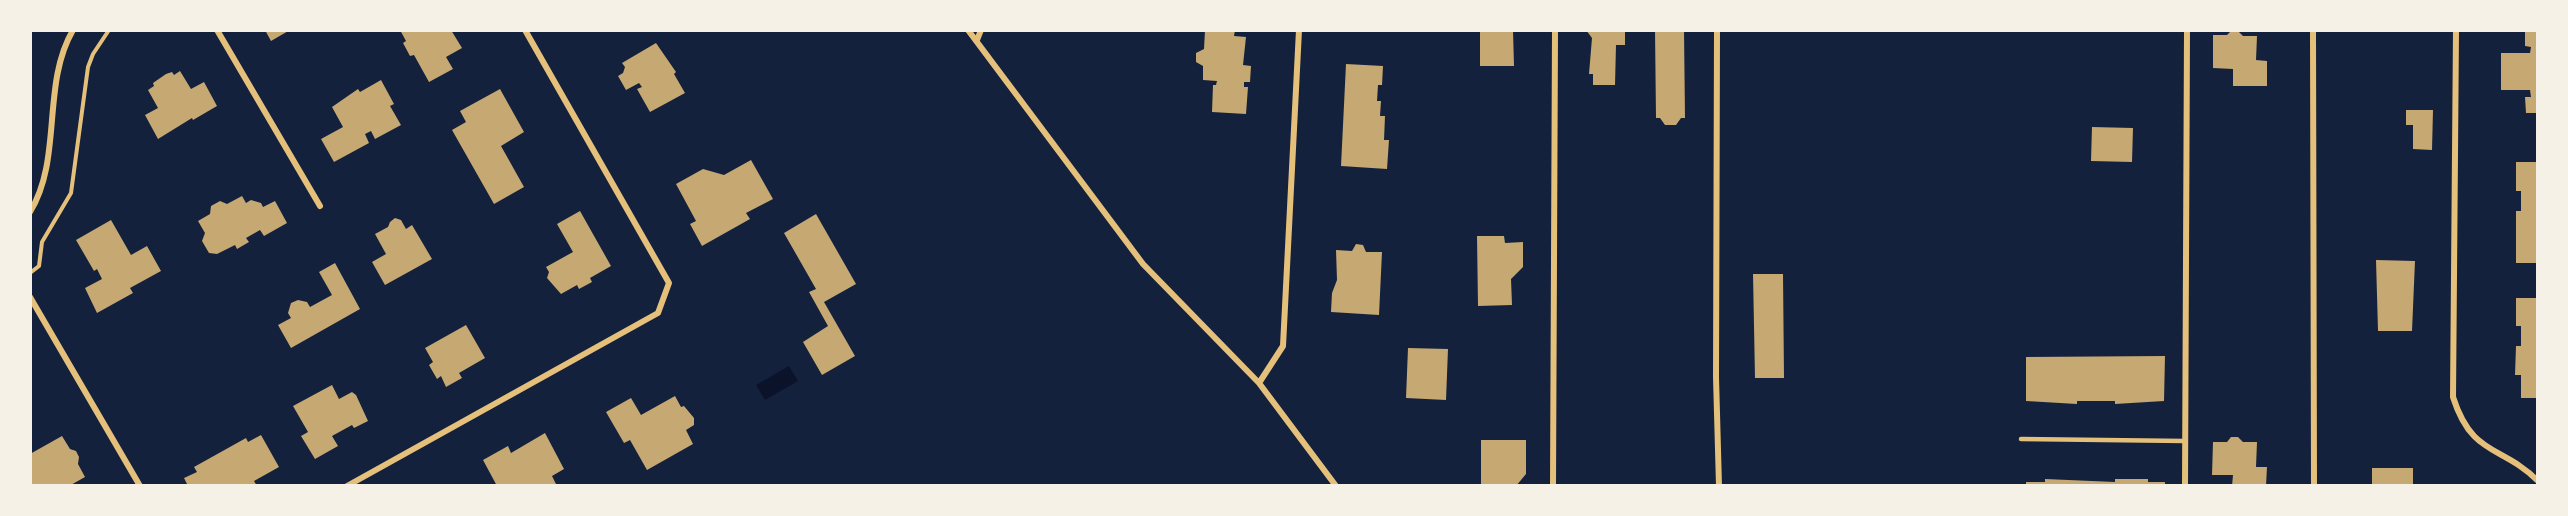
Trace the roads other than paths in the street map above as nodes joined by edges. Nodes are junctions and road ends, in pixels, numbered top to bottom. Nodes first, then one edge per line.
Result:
1 (74, 30) edge
2 (217, 30) edge
3 (525, 30) edge
4 (968, 30) edge
5 (981, 30) edge
6 (1299, 30) edge
7 (1554, 30) edge
8 (1717, 30) edge
9 (2187, 30) edge
10 (2313, 30) edge
11 (2456, 30) edge
12 (977, 40) junction
13 (320, 207) dead end
14 (30, 212) edge
15 (30, 297) edge
16 (1259, 383) junction
17 (2021, 439) dead end
18 (2185, 441) junction
19 (2538, 481) edge
20 (140, 486) edge
21 (347, 486) edge
22 (1336, 486) edge
23 (1553, 486) edge
24 (1719, 486) edge
25 (2185, 486) edge
26 (2314, 486) edge

1 - 14 street
2 - 13 street
3 - 21 street
4 - 12 street
5 - 12 street
6 - 16 street
7 - 23 street
8 - 24 street
9 - 18 street
10 - 26 street
11 - 19 street
12 - 16 street
15 - 20 street
16 - 22 street
17 - 18 lane
18 - 25 street

